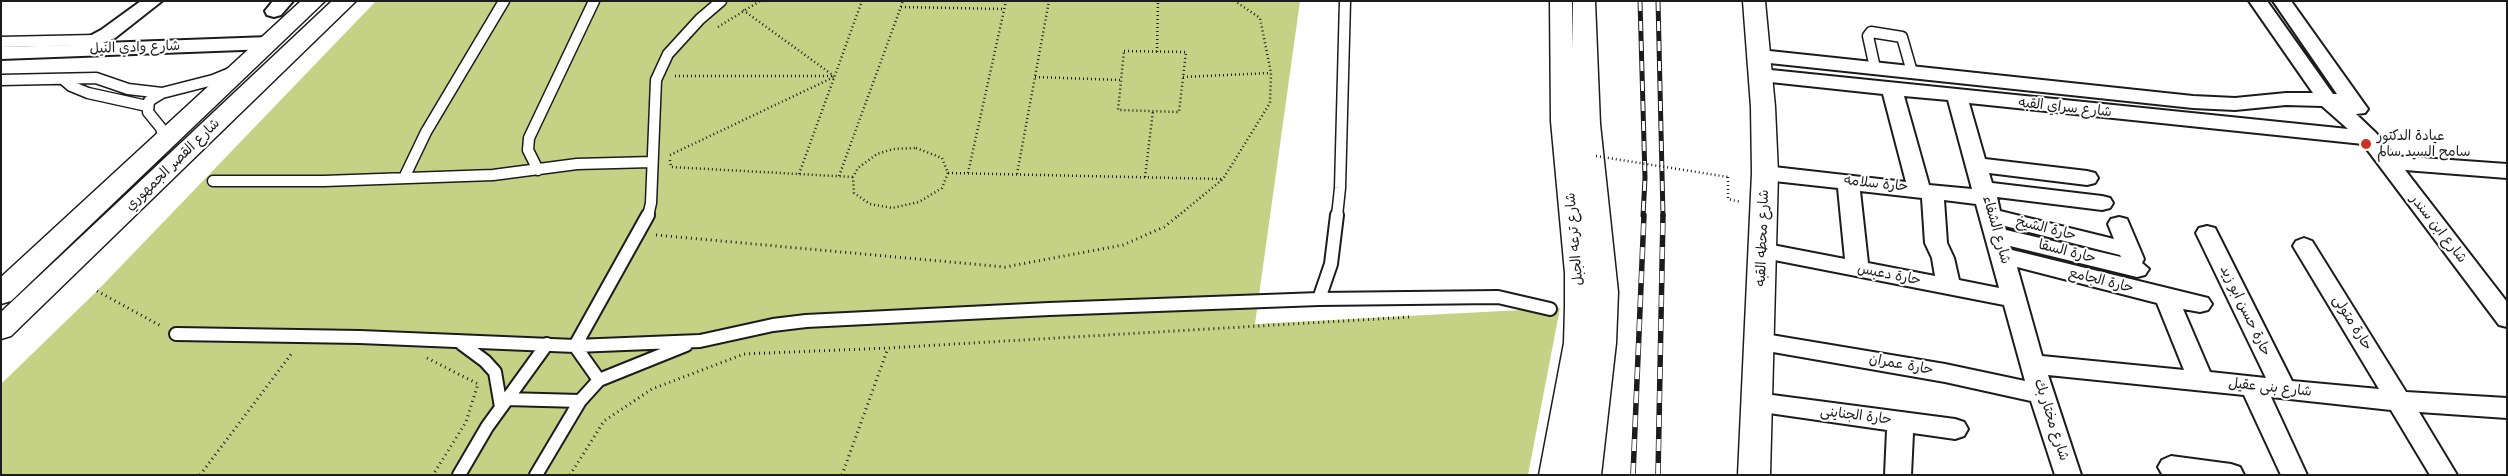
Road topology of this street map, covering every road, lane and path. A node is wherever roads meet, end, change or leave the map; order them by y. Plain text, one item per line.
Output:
1 (153, 1) edge
2 (314, 1) edge
3 (345, 1) edge
4 (516, 1) edge
5 (594, 1) edge
6 (721, 1) edge
7 (760, 1) edge
8 (862, 1) edge
9 (903, 1) edge
10 (1006, 1) edge
11 (1049, 1) edge
12 (1158, 1) edge
13 (1235, 1) edge
14 (1345, 1) edge
15 (1561, 1) edge
16 (1584, 1) edge
17 (1754, 1) edge
18 (2258, 1) edge
19 (2282, 1) edge
20 (504, 2) edge
21 (900, 7) junction
22 (1004, 9) junction
23 (743, 10) junction
24 (715, 29) dead end
25 (95, 40) junction
26 (1, 42) edge
27 (269, 43) junction
28 (65, 51) junction
29 (1157, 52) junction
30 (1, 53) edge
31 (1760, 66) junction
32 (243, 67) junction
33 (679, 68) dead end
34 (1875, 68) junction
35 (1912, 72) junction
36 (1271, 73) junction
37 (673, 76) junction
38 (835, 76) junction
39 (1035, 77) junction
40 (1183, 77) junction
41 (64, 79) junction
42 (1, 80) edge
43 (1121, 80) junction
44 (671, 83) dead end
45 (113, 84) junction
46 (1892, 89) junction
47 (162, 93) junction
48 (1958, 96) junction
49 (101, 97) junction
50 (2286, 99) junction
51 (2327, 99) junction
52 (2353, 100) junction
53 (147, 106) junction
54 (1153, 111) junction
55 (2301, 133) junction
56 (2369, 138) junction
57 (165, 141) junction
58 (667, 148) dead end
59 (670, 155) junction
60 (1596, 156) dead end
61 (652, 162) junction
62 (2386, 162) junction
63 (1977, 166) junction
64 (538, 170) junction
65 (2507, 171) edge
66 (968, 172) junction
67 (948, 173) junction
68 (1765, 173) junction
69 (799, 174) junction
70 (1017, 174) junction
71 (839, 176) junction
72 (853, 177) junction
73 (1145, 177) junction
74 (404, 178) junction
75 (2087, 178) dead end
76 (1223, 179) junction
77 (213, 181) dead end
78 (1848, 182) junction
79 (1926, 190) junction
80 (1728, 200) dead end
81 (2102, 204) dead end
82 (1992, 219) junction
83 (2119, 224) dead end
84 (638, 233) junction
85 (2207, 233) dead end
86 (2304, 246) dead end
87 (1762, 251) junction
88 (2133, 259) junction
89 (1857, 268) junction
90 (1949, 287) junction
91 (1, 294) edge
92 (2156, 295) junction
93 (1319, 298) junction
94 (2015, 299) junction
95 (2200, 304) dead end
96 (1550, 309) dead end
97 (1412, 317) dead end
98 (2507, 319) edge
99 (1, 329) edge
100 (176, 334) dead end
101 (458, 341) junction
102 (700, 341) junction
103 (1759, 342) junction
104 (547, 344) junction
105 (575, 346) junction
106 (888, 348) junction
107 (294, 350) dead end
108 (426, 357) dead end
109 (2034, 364) junction
110 (599, 380) junction
111 (2202, 381) junction
112 (2253, 386) junction
113 (2284, 389) junction
114 (2041, 394) junction
115 (580, 401) junction
116 (2399, 401) junction
117 (503, 403) junction
118 (1757, 403) junction
119 (2507, 408) edge
120 (1900, 422) junction
121 (1954, 429) dead end
122 (2171, 467) dead end
123 (200, 475) edge
124 (433, 475) edge
125 (460, 475) edge
126 (536, 475) edge
127 (570, 475) edge
128 (842, 475) edge
129 (1555, 475) edge
130 (1585, 475) edge
131 (1754, 475) edge
132 (1898, 475) edge
133 (2068, 475) edge
134 (2231, 475) edge
135 (2294, 475) edge
136 (2444, 475) edge

1 - 25 street
2 - 27 main road, شارع القصر الجمهوري
3 - 99 main road, شارع القصر الجمهوري
4 - 20 lane
5 - 64 lane
6 - 61 lane
7 - 23 path
8 - 38 path
9 - 21 path
10 - 22 path
11 - 39 path
12 - 29 path
13 - 36 path
14 - 93 lane
15 - 129 main road, شارع ترعه الجبل
16 - 130 main road, شارع ترعه الجبل
17 - 31 main road, شارع محطه القبه
18 - 51 street, شارع ابن سندر
19 - 52 street, شارع ابن سندر
20 - 74 lane
21 - 22 path
21 - 71 path
22 - 66 path
23 - 24 path
23 - 38 path
25 - 26 lane
25 - 28 street
27 - 28 street, شارع وادي النيل
27 - 32 main road, شارع القصر الجمهوري
28 - 30 street, شارع وادي النيل
29 - 40 path
29 - 43 path
31 - 34 street, شارع سراي القبه
31 - 46 street, شارع سراي القبه
31 - 68 main road, شارع محطه القبه
32 - 47 lane
32 - 57 main road, شارع القصر الجمهوري
33 - 37 path
34 - 35 street, شارع سراي القبه
34 - 35 lane
35 - 50 street, شارع سراي القبه
36 - 40 path
36 - 76 path
37 - 38 path
37 - 44 path
38 - 59 path
38 - 69 path
39 - 43 path
39 - 70 path
40 - 54 path
41 - 42 lane
41 - 45 lane
41 - 49 lane
43 - 54 path
45 - 47 lane
45 - 49 lane
46 - 48 street, شارع سراي القبه
46 - 79 street
47 - 53 lane
48 - 55 street, شارع سراي القبه
48 - 63 street, شارع الشفاء
49 - 53 lane
50 - 51 street, شارع سراي القبه
50 - 55 street
51 - 52 street, شارع سراي القبه
51 - 56 street, شارع ابن سندر
52 - 56 street, شارع ابن سندر
53 - 57 lane
54 - 73 path
55 - 56 street, شارع سراي القبه
56 - 62 street, شارع ابن سندر
57 - 91 main road, شارع القصر الجمهوري
58 - 59 path
59 - 69 path
60 - 80 path, bridge
61 - 64 lane
61 - 84 lane
62 - 65 street
62 - 98 street, شارع ابن سندر
63 - 75 street
63 - 82 street, شارع الشفاء
64 - 74 lane
66 - 67 path
66 - 70 path
67 - 72 path
67 - 72 path
68 - 78 street, حارة سلامه
68 - 87 main road, شارع محطه القبه
69 - 71 path
70 - 73 path
71 - 72 path
73 - 76 path
74 - 77 lane
76 - 84 path
78 - 79 street, حارة سلامه
78 - 89 street
79 - 82 street, حارة سلامه
79 - 90 street
81 - 82 street
82 - 88 street, حارة السقا
82 - 92 street, حارة الجامع
82 - 94 street, شارع الشفاء
83 - 88 street
84 - 105 lane
85 - 113 street, حارة حسن ابو زيد
86 - 116 street, حارة متولى
87 - 89 street, حارة دعبس
87 - 103 main road, شارع محطه القبه
88 - 92 street
89 - 90 street, حارة دعبس
90 - 94 street, حارة دعبس
92 - 95 street, حارة الجامع
92 - 111 street
93 - 96 lane
93 - 102 lane
94 - 109 street, شارع الشفاء
97 - 106 path
100 - 101 lane
101 - 104 lane
101 - 117 lane
102 - 105 lane
102 - 110 lane
103 - 114 street, حارة عمران
103 - 118 main road, شارع محطه القبه
104 - 105 lane
104 - 117 lane
105 - 110 lane
106 - 127 path
106 - 128 path
107 - 123 path
108 - 124 path
109 - 111 street, شارع بنى عقيل
109 - 114 street, شارع مختار بك
110 - 115 lane
111 - 112 street, شارع بنى عقيل
112 - 113 street, شارع بنى عقيل
112 - 135 street
113 - 116 street, شارع بنى عقيل
114 - 133 street, شارع مختار بك
115 - 117 lane
115 - 126 lane
116 - 119 street, شارع بنى عقيل
116 - 136 street, حارة متولى
117 - 125 lane
118 - 120 street, حارة الجناينى
118 - 131 main road, شارع محطه القبه
120 - 121 street, حارة الجناينى
120 - 132 street
122 - 134 street

